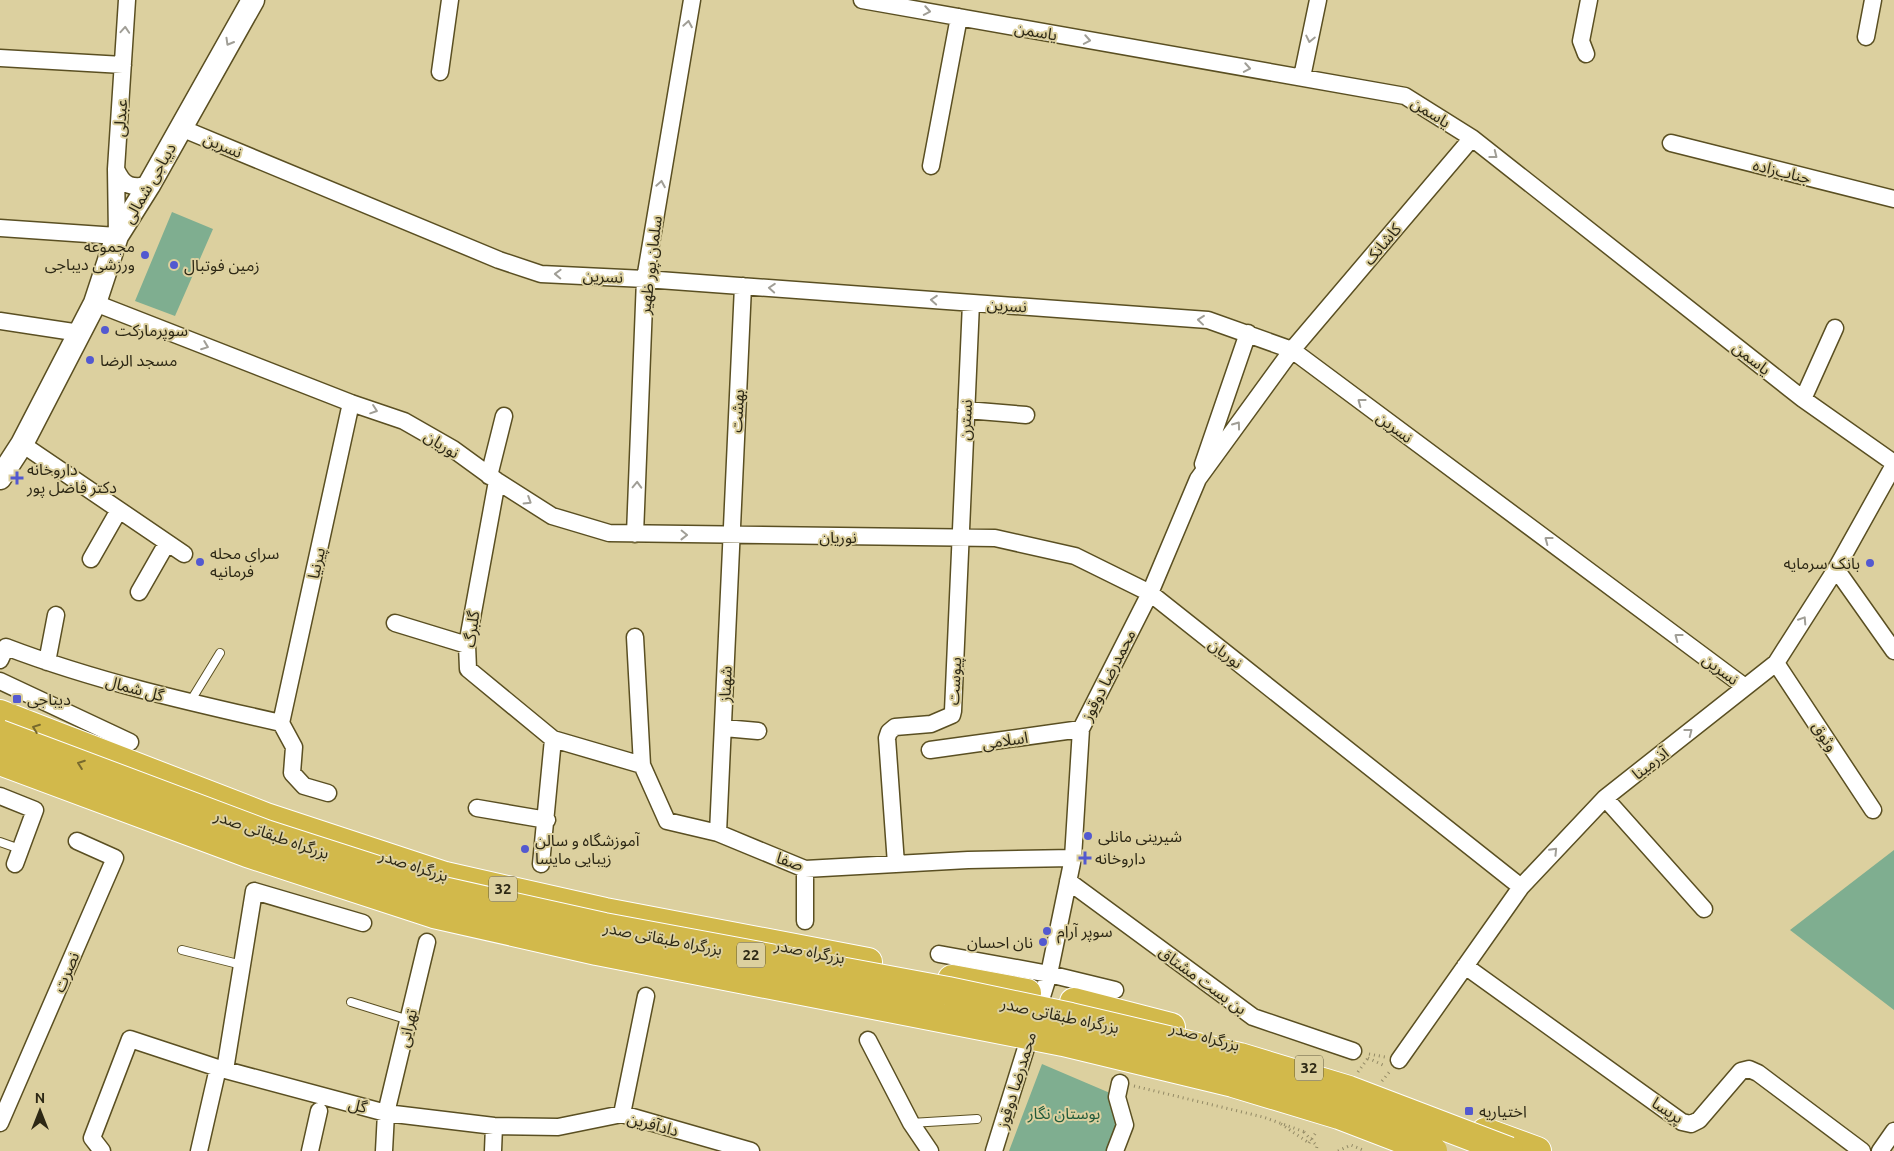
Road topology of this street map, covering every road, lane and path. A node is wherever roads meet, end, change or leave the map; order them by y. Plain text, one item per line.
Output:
1 (127, 0) edge
2 (253, 0) edge
3 (450, 0) edge
4 (692, 0) edge
5 (862, 0) edge
6 (1318, 0) edge
7 (1590, 0) edge
8 (1873, 0) edge
9 (959, 17) junction
10 (1866, 37) dead end
11 (1586, 54) dead end
12 (0, 58) edge
13 (123, 65) junction
14 (440, 72) dead end
15 (1302, 77) junction
16 (181, 128) junction
17 (1472, 138) junction
18 (1671, 142) dead end
19 (932, 166) dead end
20 (116, 169) junction
21 (149, 184) junction
22 (1894, 199) edge
23 (0, 228) edge
24 (117, 236) junction
25 (645, 279) junction
26 (743, 286) junction
27 (95, 303) junction
28 (971, 303) junction
29 (0, 320) edge
30 (1835, 328) dead end
31 (80, 333) junction
32 (1248, 333) junction
33 (1292, 350) junction
34 (1803, 399) junction
35 (351, 403) junction
36 (966, 410) junction
37 (1026, 415) dead end
38 (504, 416) dead end
39 (22, 444) junction
40 (1894, 464) edge
41 (0, 478) edge
42 (493, 479) junction
43 (1198, 479) junction
44 (118, 510) junction
45 (635, 534) junction
46 (731, 536) junction
47 (960, 538) junction
48 (167, 543) junction
49 (184, 554) dead end
50 (91, 559) dead end
51 (1836, 569) junction
52 (139, 592) dead end
53 (1150, 593) junction
54 (56, 615) dead end
55 (395, 623) dead end
56 (635, 637) dead end
57 (467, 645) junction
58 (1894, 651) edge
59 (220, 653) dead end
60 (0, 660) edge
61 (47, 662) junction
62 (1776, 663) junction
63 (0, 681) edge
64 (1745, 687) junction
65 (190, 702) junction
66 (0, 714) edge
67 (281, 724) junction
68 (724, 728) junction
69 (1081, 729) junction
70 (758, 731) dead end
71 (0, 734) edge
72 (553, 739) junction
73 (130, 742) dead end
74 (930, 750) dead end
75 (0, 761) edge
76 (0, 764) edge
77 (642, 765) junction
78 (328, 793) dead end
79 (0, 796) edge
80 (1605, 798) junction
81 (478, 808) dead end
82 (1874, 810) dead end
83 (546, 820) junction
84 (718, 833) junction
85 (77, 841) dead end
86 (0, 842) edge
87 (18, 856) joint
88 (1073, 858) junction
89 (541, 864) dead end
90 (896, 864) junction
91 (805, 868) junction
92 (1068, 881) junction
93 (1520, 886) junction
94 (1704, 909) dead end
95 (805, 921) dead end
96 (363, 923) dead end
97 (427, 942) dead end
98 (182, 950) dead end
99 (939, 954) dead end
100 (242, 965) junction
101 (1464, 966) junction
102 (1049, 974) junction
103 (1115, 990) dead end
104 (646, 996) dead end
105 (351, 1002) dead end
106 (409, 1020) junction
107 (868, 1040) dead end
108 (1360, 1054) junction
109 (1396, 1064) junction
110 (222, 1069) junction
111 (1120, 1083) joint
112 (1374, 1090) junction
113 (319, 1111) dead end
114 (386, 1113) junction
115 (622, 1114) junction
116 (977, 1118) dead end
117 (0, 1123) edge
118 (912, 1123) junction
119 (494, 1126) junction
120 (1894, 1131) edge
121 (1305, 1132) junction
122 (1309, 1143) dead end
123 (102, 1151) edge
124 (199, 1151) edge
125 (310, 1151) edge
126 (384, 1151) edge
127 (493, 1151) edge
128 (751, 1151) edge
129 (930, 1151) edge
130 (994, 1151) edge
131 (1115, 1151) edge
132 (1316, 1151) edge
133 (1338, 1151) edge
134 (1366, 1151) edge
135 (1422, 1151) edge
136 (1433, 1151) edge
137 (1509, 1151) edge
138 (1537, 1151) edge
139 (1862, 1151) edge
140 (1880, 1151) edge

13 -> 1 street, عبدلی
2 -> 16 main road, دیباجی شمالی
3 - 14 street
25 -> 4 street, سلمان پور ظهیر
5 -> 9 street, یاسمن
6 -> 15 street
7 - 11 street
8 - 10 street
9 -> 15 street, یاسمن
9 - 19 street
12 - 13 street
13 - 20 street, عبدلی
15 - 17 street, یاسمن
16 - 21 main road, دیباجی شمالی
25 -> 16 street, نسرین
17 - 33 street, کاشانک
17 -> 34 street, یاسمن
18 - 22 street, جناب‌زاده
20 - 21 street
20 - 24 street, عبدلی
21 - 24 main road, دیباجی شمالی
23 - 24 street
24 - 27 main road, دیباجی شمالی
25 - 26 street, نسرین
45 -> 25 street, سلمان پور ظهیر
28 -> 26 street, نسرین
26 - 46 street, بهشت
27 - 31 main road, دیباجی شمالی
27 -> 35 street, نوریان
32 -> 28 street, نسرین
28 - 36 street, نسترن
29 - 31 street
30 - 34 street
31 - 39 main road, دیباجی شمالی
32 - 33 street, نسرین
32 - 43 street
43 -> 33 street, محمدرضا دوقوز
64 -> 33 street, نسرین
34 - 40 street, یاسمن
35 -> 42 street, نوریان
35 - 67 street, پیرنیا
36 - 37 street
36 - 47 street, نسترن
38 - 42 street, گلبرگ
39 - 41 main road, دیباجی شمالی
39 - 44 street
40 - 51 street, آذرمینا
42 -> 45 street, نوریان
42 - 57 street, گلبرگ
43 - 53 street, محمدرضا دوقوز
44 - 48 street
44 - 50 street
45 -> 46 street, نوریان
46 - 47 street, نوریان
46 - 68 street, شهناز
47 - 53 street, نوریان
47 - 90 street, پیوست
48 - 49 street
48 - 52 street
51 - 58 street
62 -> 51 street, آذرمینا
53 - 69 street, محمدرضا دوقوز
53 - 93 street, نوریان
54 - 61 street
55 - 57 street
56 - 77 street
57 - 72 street, گلبرگ
59 - 65 lane
60 - 61 street, گل شمال
61 - 65 street, گل شمال
62 - 64 street, آذرمینا
62 - 82 street, وثوق
63 - 73 street
80 -> 64 street, آذرمینا
65 - 67 street, گل شمال
112 -> 66 highway, بزرگراه صدر / 32
67 - 78 street
68 - 70 street
68 - 84 street, شهناز
69 - 74 street, اسلامی
69 - 88 street, محمدرضا دوقوز
137 -> 71 highway, بزرگراه طبقاتی صدر / 22, bridge
72 - 77 street
72 - 83 street
75 - 136 highway, بزرگراه طبقاتی صدر / 22, bridge
76 - 135 highway, 32
77 - 84 street, صفا
79 - 87 street
93 -> 80 street, آذرمینا
80 - 94 street
81 - 83 street
83 - 89 street
84 - 91 street, صفا
85 - 117 street, نصرت
86 - 87 lane
88 - 90 street, صفا
88 - 92 street, محمدرضا دوقوز
90 - 91 street, صفا
91 - 95 street
92 - 102 street, محمدرضا دوقوز
92 - 108 street, بن بست مشتاق
93 - 101 street, آذرمینا
96 - 100 street
97 - 106 street, تهرانی
98 - 100 lane
99 - 102 street
100 - 110 street
101 - 109 street, آذرمینا
101 - 139 street, پریسا
102 - 103 street
102 - 130 street, محمدرضا دوقوز
104 - 115 street
105 - 106 lane
106 - 114 street, تهرانی
107 - 118 street
108 - 109 path
108 - 109 path
109 - 112 path
110 - 114 street, گل
110 - 123 street, گل
110 - 124 street
111 - 121 path
111 - 131 street
112 - 138 highway, بزرگراه صدر / 32
113 - 125 street
114 - 119 street, گل
114 - 126 street, تهرانی
115 - 119 street, دادآفرین
115 - 128 street, دادآفرین
116 - 118 lane
118 - 129 street
119 - 127 street
120 - 140 street
121 - 122 path
121 - 132 path
133 - 134 path

